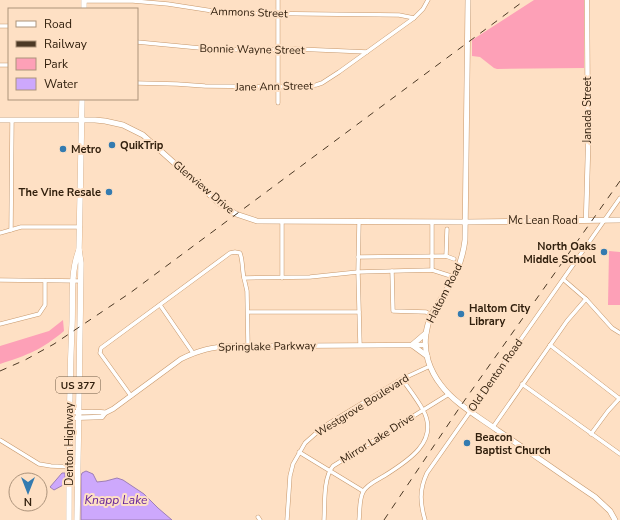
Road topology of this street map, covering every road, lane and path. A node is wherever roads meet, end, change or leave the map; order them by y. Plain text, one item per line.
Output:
1 (84, 0) edge
2 (278, 0) edge
3 (428, 0) edge
4 (468, 0) edge
5 (587, 0) edge
6 (278, 14) junction
7 (414, 18) junction
8 (138, 42) edge
9 (278, 49) junction
10 (367, 52) junction
11 (138, 83) edge
12 (277, 87) junction
13 (82, 100) edge
14 (278, 103) dead end
15 (0, 120) edge
16 (12, 120) junction
17 (82, 120) junction
18 (620, 198) edge
19 (586, 220) junction
20 (604, 220) junction
21 (620, 220) edge
22 (282, 222) junction
23 (359, 222) junction
24 (432, 222) junction
25 (466, 222) junction
26 (80, 227) junction
27 (447, 229) dead end
28 (11, 230) junction
29 (0, 232) edge
30 (79, 250) junction
31 (432, 256) junction
32 (446, 256) junction
33 (358, 257) junction
34 (454, 259) dead end
35 (432, 270) junction
36 (392, 271) junction
37 (358, 272) junction
38 (454, 277) junction
39 (244, 278) junction
40 (282, 278) junction
41 (0, 280) edge
42 (564, 280) junction
43 (45, 281) junction
44 (73, 281) junction
45 (80, 281) junction
46 (586, 299) junction
47 (160, 305) junction
48 (248, 312) junction
49 (359, 312) junction
50 (431, 315) junction
51 (0, 324) edge
52 (426, 333) junction
53 (620, 333) edge
54 (360, 345) junction
55 (412, 345) junction
56 (425, 345) junction
57 (550, 345) junction
58 (248, 346) junction
59 (193, 353) junction
60 (427, 356) junction
61 (430, 366) junction
62 (402, 379) junction
63 (522, 384) junction
64 (449, 394) junction
65 (131, 396) junction
66 (620, 399) edge
67 (423, 410) junction
68 (470, 411) junction
69 (69, 415) junction
70 (77, 416) junction
71 (492, 427) junction
72 (591, 434) junction
73 (0, 440) edge
74 (299, 452) junction
75 (620, 454) edge
76 (69, 467) junction
77 (77, 467) junction
78 (330, 470) junction
79 (363, 491) junction
80 (69, 520) edge
81 (77, 520) edge
82 (287, 520) edge
83 (324, 520) edge
84 (359, 520) edge
85 (425, 520) edge
86 (615, 520) edge

1 - 6 street, Ammons Street
2 - 6 street
3 - 7 street, Jane Ann Street
4 - 25 main road, Haltom Road
5 - 19 street, Janada Street
6 - 7 street, Ammons Street
6 - 9 street
7 - 10 street, Jane Ann Street
8 - 9 street, Bonnie Wayne Street
9 - 10 street, Bonnie Wayne Street
9 - 12 street
10 - 12 street, Jane Ann Street
11 - 12 street, Jane Ann Street
12 - 14 street
13 - 17 main road, Denton Highway / US 377
15 - 16 main road, Glenview Drive
16 - 17 main road, Glenview Drive
16 - 28 street
17 - 22 main road, Glenview Drive
17 - 26 main road, Denton Highway / US 377
18 - 20 street, Old Denton Road
19 - 20 main road, Mc Lean Road
19 - 25 main road, Mc Lean Road
20 - 21 main road, Mc Lean Road
20 - 42 street, Old Denton Road
22 - 23 main road, Glenview Drive
22 - 40 street
23 - 24 main road, Glenview Drive
23 - 33 street
24 - 25 main road, Glenview Drive
24 - 31 street
25 - 38 main road, Haltom Road
26 - 28 street
26 - 30 main road, Denton Highway / US 377
27 - 32 street
28 - 29 street
30 - 44 main road, Denton Highway / US 377
30 - 45 main road, Denton Highway / US 377
31 - 32 street
31 - 33 street
31 - 35 street
32 - 34 street
33 - 37 street
35 - 36 street
35 - 38 street
36 - 37 street
36 - 50 street
37 - 40 street
37 - 49 street
38 - 50 main road, Haltom Road
39 - 40 street
39 - 47 street
39 - 48 street
41 - 43 street
42 - 46 street
42 - 68 street, Old Denton Road
43 - 44 street
43 - 51 street
44 - 45 street
44 - 69 main road, Denton Highway / US 377
45 - 70 main road, Denton Highway / US 377
46 - 53 street
46 - 57 street
47 - 59 street
47 - 65 street
48 - 49 street
48 - 58 street
49 - 54 street
50 - 52 main road, Haltom Road
52 - 55 main road
52 - 56 main road, Haltom Road
54 - 55 street, Springlake Parkway
54 - 58 street, Springlake Parkway
55 - 56 street, Springlake Parkway
55 - 60 main road
56 - 60 main road, Haltom Road
57 - 63 street
57 - 66 street
58 - 59 street, Springlake Parkway
59 - 65 street, Springlake Parkway
60 - 61 main road, Haltom Road
61 - 62 street, Westgrove Boulevard
61 - 64 main road, Haltom Road
62 - 67 street
62 - 74 street, Westgrove Boulevard
63 - 71 street
63 - 72 street
64 - 67 street, Mirror Lake Drive
64 - 68 main road, Haltom Road
65 - 70 street, Springlake Parkway
66 - 72 street
67 - 78 street, Mirror Lake Drive
67 - 79 street
68 - 71 main road, Haltom Road
68 - 85 street, Old Denton Road
69 - 70 street, Springlake Parkway
69 - 76 main road, Denton Highway / US 377
70 - 77 main road, Denton Highway / US 377
71 - 86 main road, Haltom Road
72 - 75 street
73 - 76 street
74 - 78 street
74 - 82 street, Westgrove Boulevard
76 - 77 street
76 - 80 main road, Denton Highway / US 377
77 - 81 main road, Denton Highway / US 377
78 - 79 street
78 - 83 street, Mirror Lake Drive
79 - 84 street

